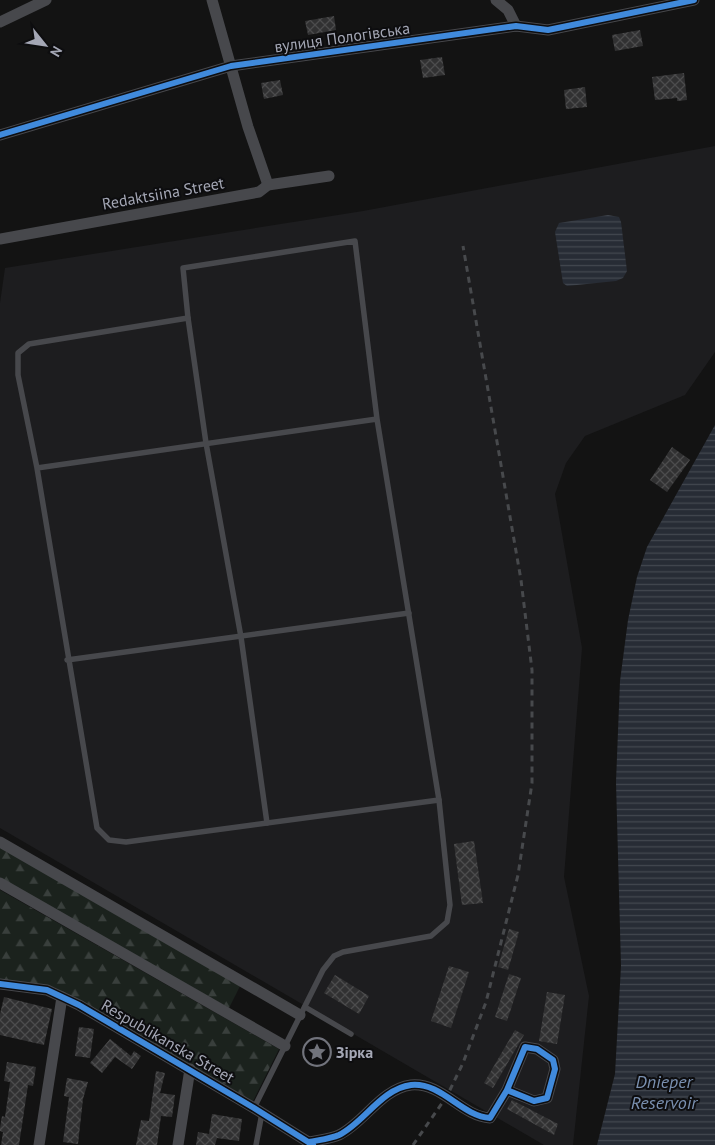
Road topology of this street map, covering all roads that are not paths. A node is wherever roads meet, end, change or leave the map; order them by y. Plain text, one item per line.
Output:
1 (46, 0) edge
2 (212, 0) edge
3 (496, 0) edge
4 (694, 0) edge
5 (0, 22) edge
6 (516, 26) junction
7 (231, 66) junction
8 (0, 135) edge
9 (329, 176) dead end
10 (268, 185) junction
11 (0, 239) edge
12 (188, 318) junction
13 (377, 419) junction
14 (206, 443) junction
15 (37, 468) junction
16 (409, 613) junction
17 (241, 637) junction
18 (67, 660) junction
19 (439, 800) junction
20 (267, 824) junction
21 (0, 842) edge
22 (0, 883) edge
23 (0, 984) edge
24 (62, 997) junction
25 (302, 1011) junction
26 (351, 1034) dead end
27 (285, 1046) junction
28 (190, 1069) junction
29 (508, 1090) junction
30 (258, 1110) junction
31 (311, 1144) edge
32 (39, 1145) edge
33 (178, 1145) edge
34 (256, 1145) edge

1 - 5 street
2 - 7 street
3 - 6 street
4 - 6 street, вулиця Пологівська
6 - 7 street, вулиця Пологівська
7 - 8 street, вулиця Пологівська
7 - 10 street
9 - 10 street, Redaktsiina Street
10 - 11 street, Redaktsiina Street
12 - 13 lane
12 - 14 lane
12 - 15 lane
13 - 14 lane
13 - 16 lane
14 - 15 lane
14 - 17 lane
15 - 18 lane
16 - 17 lane
16 - 19 lane
17 - 18 lane
17 - 20 lane
18 - 20 lane
19 - 20 lane
19 - 25 lane
21 - 25 street
22 - 27 street
23 - 24 street, Respublikanska Street
24 - 28 street, Respublikanska Street
24 - 32 street
25 - 26 lane
25 - 27 lane
27 - 30 lane
28 - 30 street, Respublikanska Street
28 - 33 street
29 - 29 street
29 - 31 street
30 - 31 street, Respublikanska Street
30 - 34 lane

